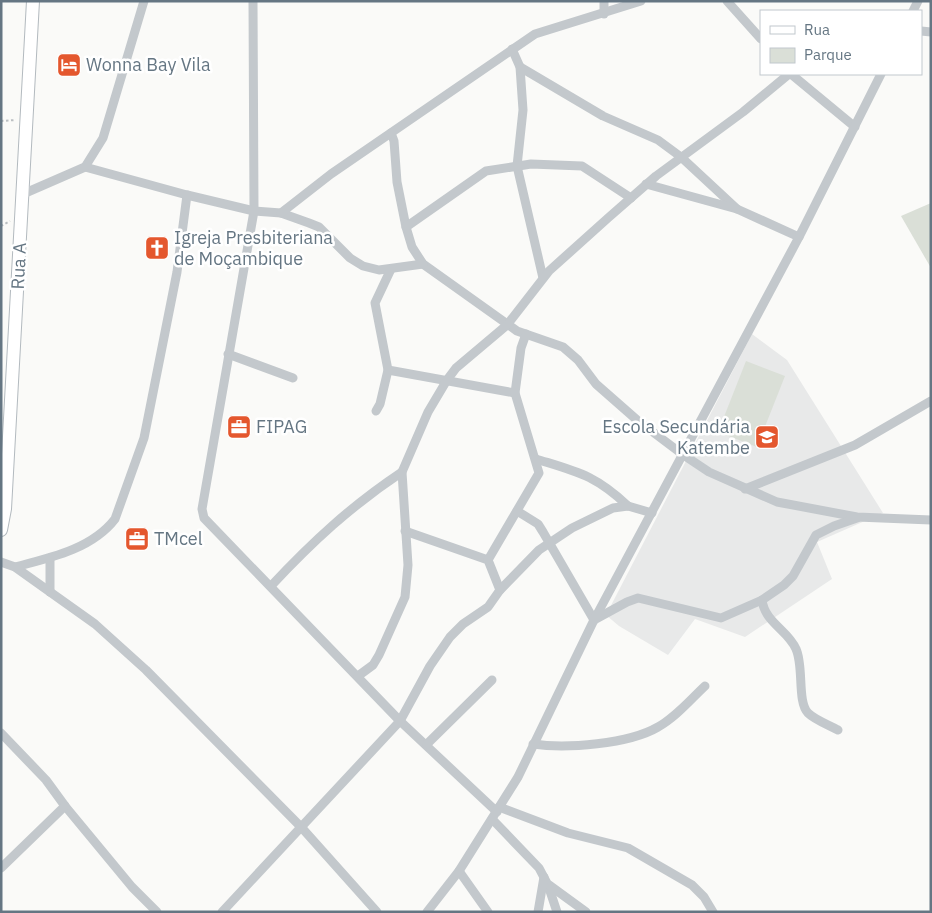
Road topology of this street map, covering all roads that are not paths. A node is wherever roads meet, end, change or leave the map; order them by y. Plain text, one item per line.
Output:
1 (33, 1) edge
2 (144, 1) edge
3 (253, 1) edge
4 (604, 1) edge
5 (641, 1) edge
6 (727, 1) edge
7 (604, 14) junction
8 (760, 38) edge
9 (512, 49) junction
10 (520, 67) junction
11 (789, 75) edge
12 (791, 75) edge
13 (881, 75) edge
14 (855, 127) junction
15 (391, 133) junction
16 (681, 157) junction
17 (517, 166) junction
18 (85, 167) junction
19 (646, 184) junction
20 (22, 194) junction
21 (187, 195) junction
22 (631, 198) junction
23 (737, 209) junction
24 (254, 211) junction
25 (281, 214) junction
26 (406, 227) junction
27 (799, 237) junction
28 (423, 264) junction
29 (391, 269) junction
30 (543, 278) junction
31 (507, 325) junction
32 (526, 334) junction
33 (228, 354) junction
34 (388, 370) junction
35 (293, 378) dead end
36 (447, 380) junction
37 (515, 392) junction
38 (931, 400) edge
39 (376, 411) dead end
40 (682, 454) junction
41 (536, 459) junction
42 (402, 472) junction
43 (745, 489) junction
44 (628, 506) junction
45 (517, 511) junction
46 (652, 513) junction
47 (857, 517) junction
48 (931, 520) edge
49 (1, 530) edge
50 (405, 531) junction
51 (548, 542) junction
52 (50, 558) junction
53 (488, 560) junction
54 (1, 562) edge
55 (15, 567) junction
56 (271, 586) junction
57 (500, 590) junction
58 (50, 592) junction
59 (762, 600) junction
60 (594, 620) junction
61 (358, 676) junction
62 (492, 680) dead end
63 (705, 686) dead end
64 (400, 721) junction
65 (838, 730) dead end
66 (1, 733) edge
67 (427, 744) junction
68 (533, 744) junction
69 (65, 806) junction
70 (496, 813) junction
71 (302, 828) junction
72 (1, 868) edge
73 (459, 871) junction
74 (546, 881) junction
75 (157, 912) edge
76 (222, 912) edge
77 (377, 912) edge
78 (427, 912) edge
79 (488, 912) edge
80 (538, 912) edge
81 (557, 912) edge
82 (586, 912) edge
83 (713, 912) edge

1 - 20 main road, Rua A
2 - 18 street
3 - 24 street
4 - 7 street
5 - 7 street
6 - 8 street
7 - 9 street
9 - 10 street
9 - 15 street
10 - 16 street
10 - 17 street
11 - 16 street
12 - 14 street
13 - 14 street
14 - 27 street
15 - 25 street
15 - 26 street
16 - 19 street
16 - 23 street
17 - 22 street
17 - 26 street
17 - 30 street
18 - 20 street
18 - 21 street
19 - 22 street
19 - 23 street
20 - 49 main road, Rua A
21 - 24 street
21 - 52 street
22 - 30 street
23 - 27 street
24 - 25 street
24 - 33 street
25 - 29 street
26 - 28 street
27 - 40 street
28 - 29 street
28 - 31 street
29 - 34 street
30 - 31 street
31 - 32 street
31 - 36 street
32 - 37 street
32 - 40 street
33 - 35 street
33 - 56 street
34 - 36 street
34 - 39 street
36 - 37 street
36 - 42 street
37 - 41 street
38 - 43 street
40 - 43 street
40 - 46 street
41 - 44 street
41 - 45 street
42 - 50 street
42 - 56 street
43 - 47 street
44 - 46 street
44 - 51 street
45 - 51 street
45 - 53 street
46 - 60 street
47 - 48 street
47 - 59 street
50 - 53 street
50 - 61 street
51 - 57 street
51 - 60 street
52 - 55 street
52 - 58 street
53 - 57 street
54 - 55 street
55 - 58 street
56 - 61 street
57 - 64 street
58 - 71 street
59 - 60 street
59 - 65 street
60 - 68 street
61 - 64 street
62 - 67 street
63 - 68 street
64 - 67 street
64 - 71 street
66 - 69 street
67 - 70 street
68 - 70 street
69 - 72 street
69 - 75 street
70 - 73 street
70 - 74 street
70 - 83 street
71 - 76 street
71 - 77 street
73 - 78 street
73 - 79 street
74 - 80 street
74 - 81 street
74 - 82 street

